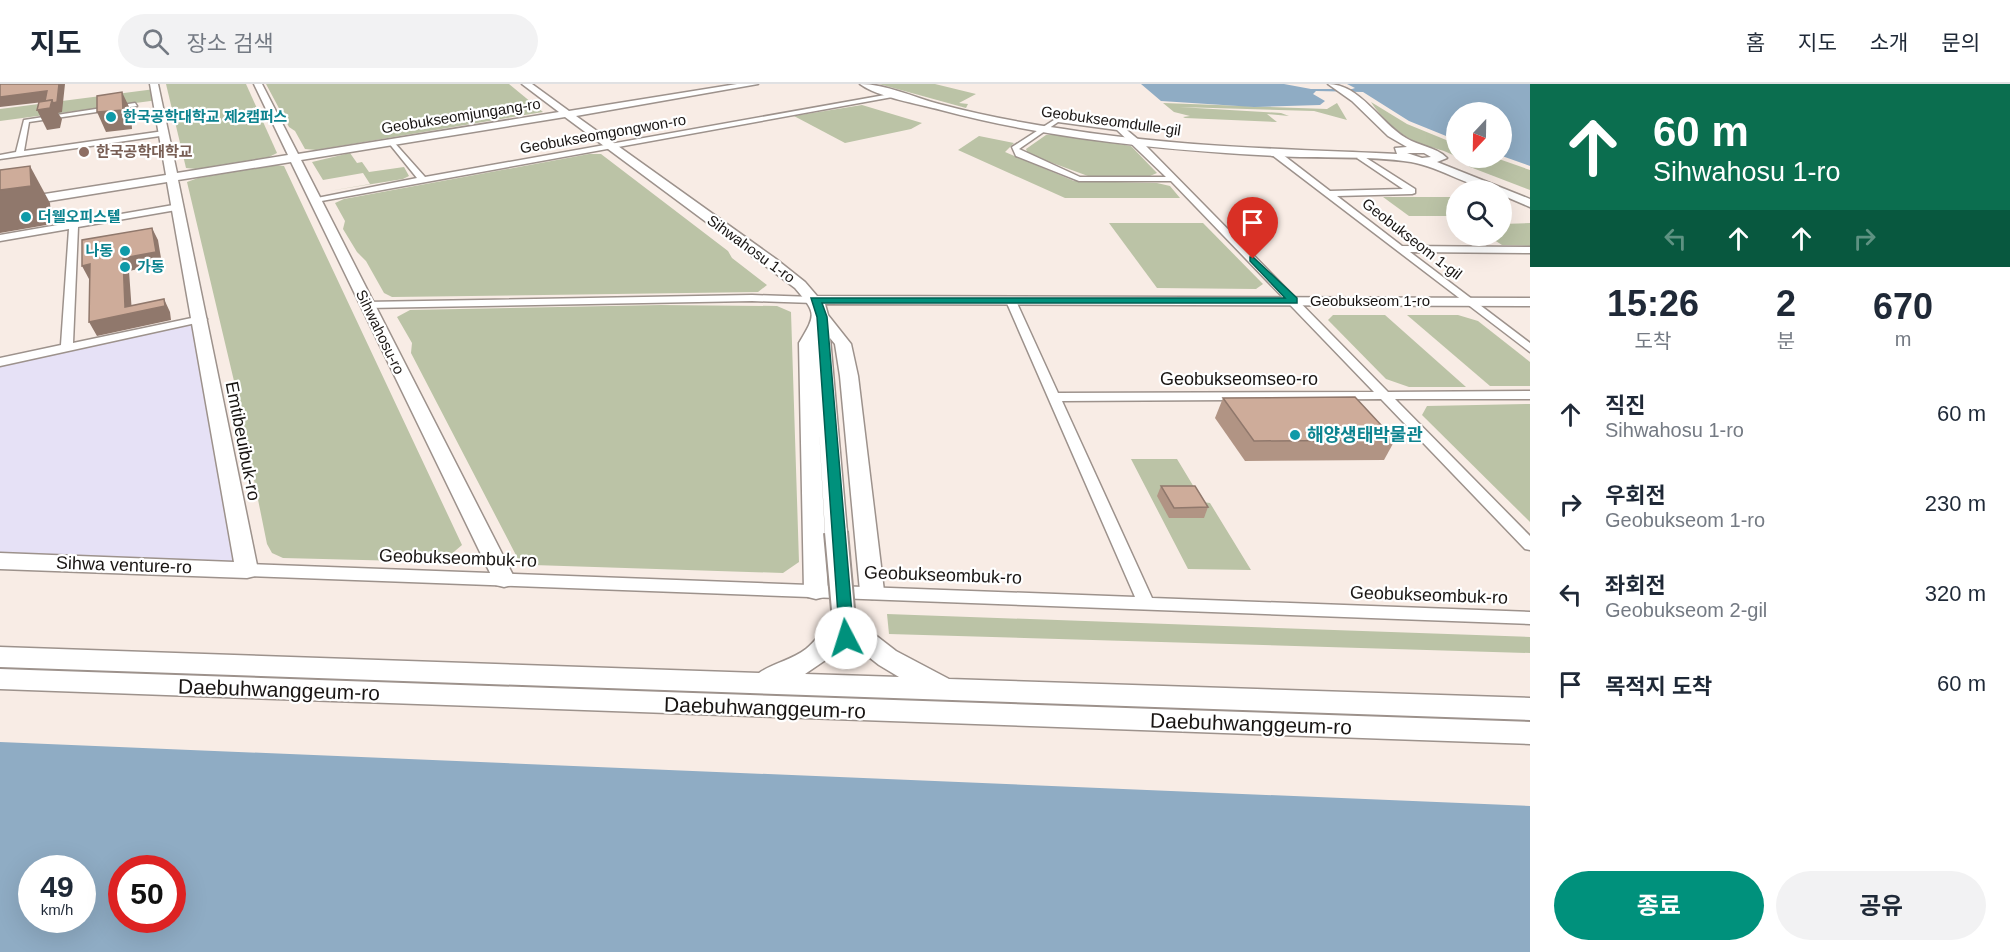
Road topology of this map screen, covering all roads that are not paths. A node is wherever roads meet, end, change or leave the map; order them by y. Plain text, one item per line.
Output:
1 (154, 84) edge
2 (258, 84) edge
3 (526, 84) edge
4 (754, 84) edge
5 (864, 84) edge
6 (732, 85) edge
7 (1335, 88) edge
8 (896, 95) junction
9 (135, 105) dead end
10 (566, 114) junction
11 (1046, 128) junction
12 (164, 133) junction
13 (1137, 141) junction
14 (393, 142) junction
15 (609, 146) junction
16 (1398, 151) junction
17 (1275, 153) junction
18 (20, 154) junction
19 (1360, 156) junction
20 (1378, 156) junction
21 (0, 157) edge
22 (1421, 157) junction
23 (294, 158) junction
24 (173, 178) junction
25 (423, 180) junction
26 (1173, 180) junction
27 (1327, 194) junction
28 (1530, 197) edge
29 (315, 200) junction
30 (1530, 203) edge
31 (0, 205) edge
32 (179, 207) junction
33 (74, 225) junction
34 (0, 238) edge
35 (1401, 249) junction
36 (1530, 250) edge
37 (1293, 300) junction
38 (1011, 301) junction
39 (1468, 302) junction
40 (1530, 302) edge
41 (366, 305) junction
42 (818, 308) junction
43 (201, 319) junction
44 (66, 348) junction
45 (1530, 349) edge
46 (0, 362) edge
47 (1530, 395) edge
48 (1386, 397) junction
49 (1054, 398) junction
50 (1530, 545) edge
51 (0, 561) edge
52 (247, 570) junction
53 (504, 579) junction
54 (816, 591) junction
55 (872, 591) junction
56 (1146, 603) junction
57 (1530, 618) edge
58 (844, 623) junction
59 (0, 657) edge
60 (0, 679) edge
61 (751, 682) junction
62 (850, 685) junction
63 (960, 691) junction
64 (1530, 709) edge
65 (851, 711) junction
66 (1530, 733) edge

1 - 12 street, Emtibeuibuk-ro
2 - 23 street, Sihwahosu-ro
3 - 10 street, Sihwahosu 1-ro
4 - 6 street, Geobukseomjungang-ro
5 - 8 street, Geobukseomdulle-gil
6 - 10 street, Geobukseomjungang-ro
7 - 16 street
7 - 22 street
8 - 11 street, Geobukseomdulle-gil
8 - 15 street, Geobukseomgongwon-ro
9 - 18 street
10 - 14 street, Geobukseomjungang-ro
10 - 15 street, Sihwahosu 1-ro
11 - 13 street, Geobukseomdulle-gil
11 - 26 street
12 - 18 street
12 - 24 street, Emtibeuibuk-ro
13 - 17 street, Geobukseomdulle-gil
13 - 26 street
14 - 23 street, Geobukseomjungang-ro
14 - 25 street
15 - 25 street, Geobukseomgongwon-ro
15 - 42 street, Sihwahosu 1-ro
16 - 20 street
16 - 22 street
17 - 19 street, Geobukseomdulle-gil
17 - 27 street, Geobukseom 1-gil
18 - 21 street
19 - 20 street, Geobukseomdulle-gil
19 - 27 street
20 - 22 street
22 - 28 street
22 - 30 street
23 - 24 street, Geobukseomjungang-ro
23 - 29 street, Sihwahosu-ro
24 - 31 street
24 - 32 street, Emtibeuibuk-ro
25 - 29 street, Geobukseomgongwon-ro
26 - 37 street
27 - 35 street, Geobukseom 1-gil
29 - 41 street, Sihwahosu-ro
32 - 33 street
32 - 43 street, Emtibeuibuk-ro
33 - 34 street
33 - 44 street
35 - 36 street
35 - 39 street, Geobukseom 1-gil
37 - 38 street, Geobukseom 1-ro
37 - 39 street, Geobukseom 1-ro
37 - 48 street
38 - 42 street, Geobukseom 1-ro
38 - 49 street
39 - 40 street, Geobukseom 1-ro
39 - 45 street, Geobukseom 1-gil
41 - 42 street
41 - 53 street, Sihwahosu-ro
42 - 54 street
42 - 55 street, Sihwahosu 1-ro
42 - 58 street, bridge
43 - 44 street
43 - 52 street, Emtibeuibuk-ro
44 - 46 street
47 - 48 street, Geobukseomseo-ro
48 - 49 street, Geobukseomseo-ro
48 - 50 street
49 - 56 street
51 - 52 street, Sihwa venture-ro
52 - 53 street, Geobukseombuk-ro
53 - 54 street, Geobukseombuk-ro
54 - 55 street, Geobukseombuk-ro
55 - 56 street, Geobukseombuk-ro
56 - 57 street, Geobukseombuk-ro
58 - 61 street
58 - 62 street, bridge
58 - 63 street
59 - 61 street, Daebuhwanggeum-ro
60 - 65 street, Daebuhwanggeum-ro
61 - 62 street, Daebuhwanggeum-ro
62 - 63 street, Daebuhwanggeum-ro
62 - 65 street
63 - 64 street, Daebuhwanggeum-ro
65 - 66 street, Daebuhwanggeum-ro

